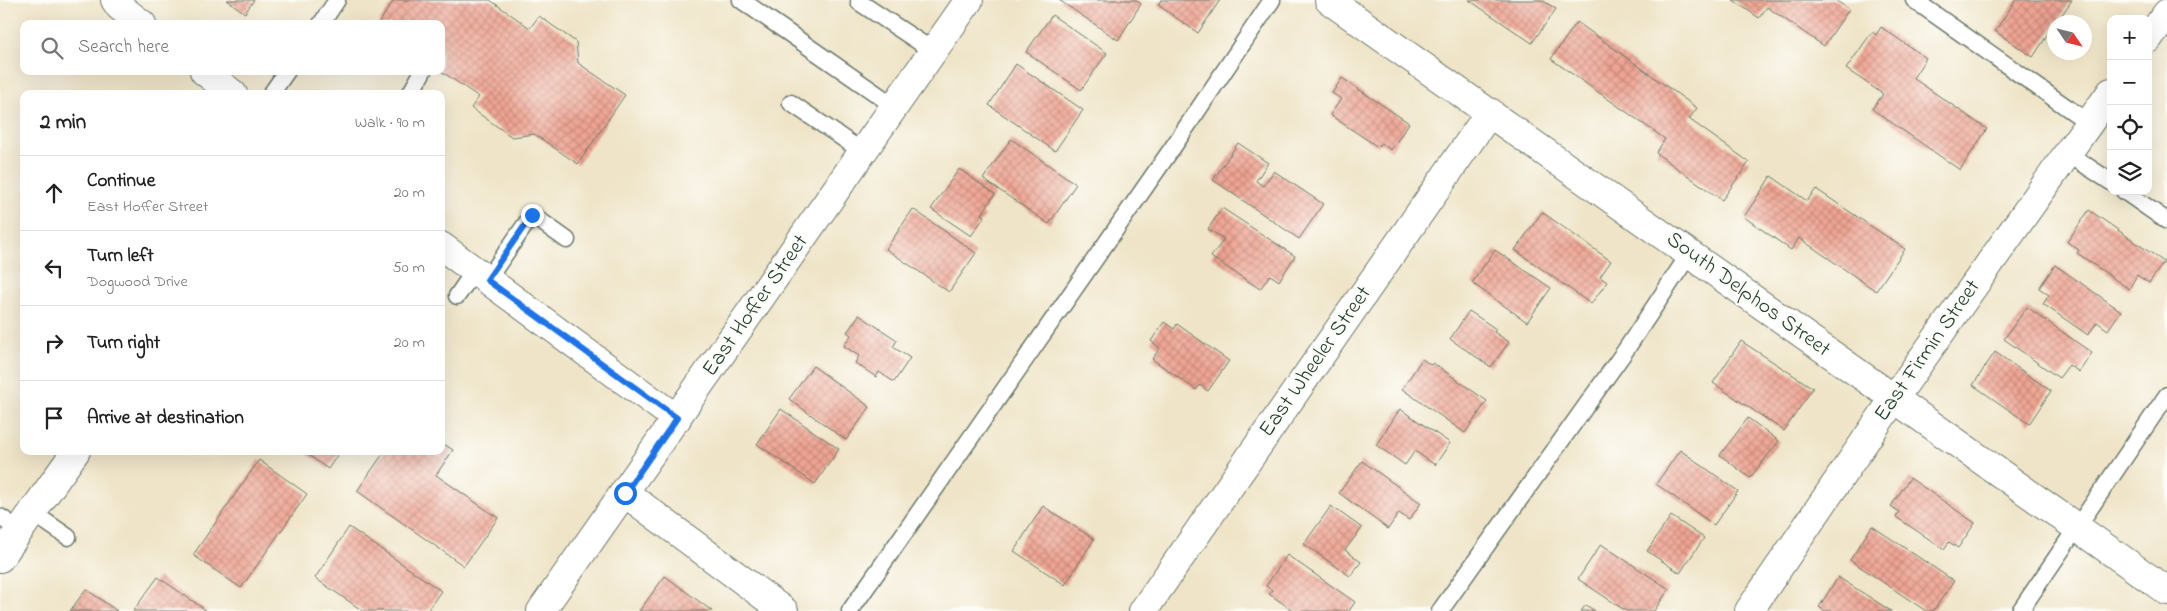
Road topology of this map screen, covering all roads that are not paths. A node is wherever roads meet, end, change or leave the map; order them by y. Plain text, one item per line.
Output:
1 (115, 0) edge
2 (338, 0) edge
3 (741, 0) edge
4 (969, 0) edge
5 (1272, 0) edge
6 (1329, 0) edge
7 (1914, 0) edge
8 (859, 2) dead end
9 (2167, 13) edge
10 (137, 20) edge
11 (324, 20) edge
12 (2152, 34) edge
13 (933, 51) junction
14 (209, 75) edge
15 (284, 75) edge
16 (421, 75) edge
17 (228, 90) edge
18 (274, 90) edge
19 (412, 90) edge
20 (2107, 98) edge
21 (791, 103) dead end
22 (894, 106) junction
23 (1490, 112) junction
24 (2089, 123) junction
25 (863, 152) junction
26 (2067, 153) junction
27 (2107, 179) edge
28 (2130, 195) edge
29 (2167, 221) edge
30 (567, 240) dead end
31 (445, 249) edge
32 (1690, 253) junction
33 (481, 275) junction
34 (457, 296) dead end
35 (2167, 395) edge
36 (1894, 400) junction
37 (677, 418) junction
38 (73, 455) edge
39 (625, 493) junction
40 (18, 520) edge
41 (2077, 528) junction
42 (68, 537) dead end
43 (0, 558) edge
44 (2167, 590) edge
45 (541, 611) edge
46 (784, 611) edge
47 (850, 611) edge
48 (1143, 611) edge
49 (1440, 611) edge
50 (1748, 611) edge
51 (2020, 611) edge

1 - 10 street
2 - 11 lane
3 - 22 lane
4 - 13 street, East Hoffer Street
5 - 47 lane
6 - 23 street, South Delphos Street
7 - 24 lane
8 - 13 lane
9 - 12 street
13 - 22 street, East Hoffer Street
14 - 17 street
15 - 18 lane
16 - 19 lane
20 - 24 street, East Firmin Street
21 - 25 lane
22 - 25 street, East Hoffer Street
23 - 32 street, South Delphos Street
23 - 48 street, East Wheeler Street
24 - 26 street, East Firmin Street
25 - 37 street, East Hoffer Street
26 - 27 lane
26 - 36 street, East Firmin Street
28 - 29 lane
30 - 33 lane
31 - 33 street
32 - 36 street, South Delphos Street
32 - 49 lane
33 - 34 lane
33 - 37 street
35 - 41 lane
36 - 41 street, South Delphos Street
36 - 50 street, East Firmin Street
37 - 39 street, East Hoffer Street
38 - 40 street
39 - 45 street, East Hoffer Street
39 - 46 street
40 - 42 lane
40 - 43 street
41 - 44 street, South Delphos Street
41 - 51 lane

